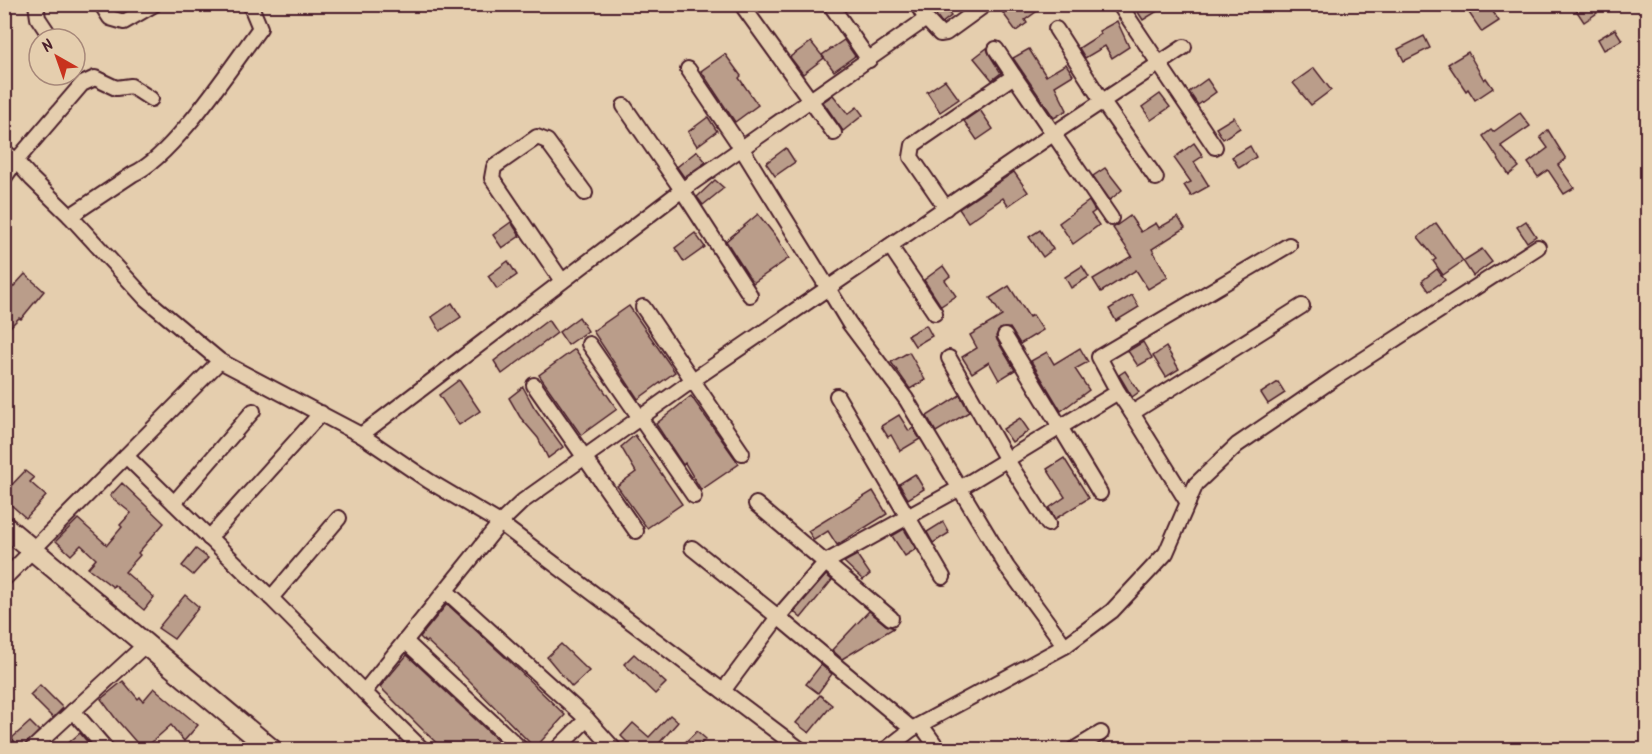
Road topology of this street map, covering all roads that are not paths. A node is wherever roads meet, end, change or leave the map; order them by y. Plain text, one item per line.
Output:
1 (36, 4) edge
2 (101, 4) edge
3 (155, 4) edge
4 (250, 4) edge
5 (830, 4) edge
6 (917, 4) edge
7 (986, 4) edge
8 (1119, 4) edge
9 (744, 8) dead end
10 (926, 19) junction
11 (44, 27) edge
12 (1056, 30) dead end
13 (1184, 47) dead end
14 (996, 49) dead end
15 (869, 60) junction
16 (1159, 64) junction
17 (688, 69) dead end
18 (1014, 75) junction
19 (87, 78) edge
20 (72, 87) edge
21 (151, 99) dead end
22 (810, 101) junction
23 (1102, 101) junction
24 (624, 106) dead end
25 (834, 133) dead end
26 (1053, 134) junction
27 (1215, 147) dead end
28 (742, 149) junction
29 (4, 151) edge
30 (16, 161) junction
31 (4, 178) edge
32 (1156, 178) dead end
33 (682, 190) junction
34 (585, 193) dead end
35 (946, 208) junction
36 (70, 216) junction
37 (1111, 218) dead end
38 (1289, 245) dead end
39 (890, 246) junction
40 (1538, 247) dead end
41 (562, 281) junction
42 (828, 288) junction
43 (750, 295) dead end
44 (1302, 306) dead end
45 (642, 307) dead end
46 (935, 313) dead end
47 (1005, 336) dead end
48 (590, 344) dead end
49 (949, 358) dead end
50 (220, 361) junction
51 (693, 380) junction
52 (534, 385) dead end
53 (1118, 392) junction
54 (837, 396) dead end
55 (254, 411) dead end
56 (321, 413) junction
57 (1132, 413) junction
58 (640, 417) junction
59 (1060, 428) junction
60 (361, 435) junction
61 (742, 453) dead end
62 (126, 456) junction
63 (585, 457) junction
64 (1007, 460) junction
65 (960, 488) junction
66 (1100, 493) dead end
67 (694, 495) dead end
68 (174, 503) junction
69 (1188, 503) junction
70 (756, 504) dead end
71 (908, 517) junction
72 (339, 518) dead end
73 (500, 524) junction
74 (1048, 524) dead end
75 (4, 526) edge
76 (636, 531) dead end
77 (209, 538) junction
78 (692, 548) dead end
79 (33, 550) junction
80 (826, 562) junction
81 (943, 577) dead end
82 (4, 579) edge
83 (446, 591) junction
84 (271, 598) junction
85 (778, 617) junction
86 (891, 618) dead end
87 (405, 641) junction
88 (146, 644) junction
89 (1065, 646) junction
90 (723, 691) junction
91 (364, 692) junction
92 (73, 711) junction
93 (586, 719) junction
94 (917, 727) junction
95 (1101, 733) dead end
96 (4, 742) edge
97 (10, 750) edge
98 (31, 750) edge
99 (107, 750) edge
100 (272, 750) edge
101 (423, 750) edge
102 (522, 750) edge
103 (556, 750) edge
104 (615, 750) edge
105 (801, 750) edge
106 (885, 750) edge
107 (939, 750) edge
108 (1073, 750) edge

1 - 11 street
2 - 3 street
4 - 36 street
5 - 15 street
6 - 10 street
7 - 10 street
8 - 16 street
9 - 22 street
10 - 15 street
12 - 23 street
13 - 16 street
14 - 18 street
15 - 22 street
16 - 23 street
16 - 27 street
17 - 28 street
18 - 26 street
18 - 35 street
19 - 21 street
20 - 30 street
22 - 25 street
22 - 28 street
23 - 26 street
23 - 32 street
24 - 33 street
26 - 35 street
26 - 37 street
28 - 33 street
28 - 42 street
29 - 30 street
30 - 31 street
30 - 36 street
33 - 41 street
33 - 43 street
34 - 41 street
35 - 39 street
36 - 50 street
38 - 53 street
39 - 42 street
39 - 46 street
40 - 69 street
41 - 60 street
42 - 51 street
42 - 65 street
44 - 57 street
45 - 51 street
47 - 59 street
48 - 58 street
49 - 64 street
50 - 56 street
50 - 62 street
51 - 58 street
51 - 61 street
52 - 63 street
53 - 57 street
53 - 59 street
54 - 71 street
55 - 68 street
56 - 60 street
56 - 77 street
57 - 69 street
58 - 63 street
58 - 67 street
59 - 64 street
59 - 66 street
60 - 73 street
62 - 68 street
62 - 79 street
63 - 73 street
63 - 76 street
64 - 65 street
64 - 74 street
65 - 71 street
65 - 89 street
68 - 77 street
69 - 89 street
70 - 80 street
71 - 80 street
71 - 81 street
72 - 84 street
73 - 83 street
73 - 90 street
75 - 79 main road
77 - 84 street
78 - 85 street
79 - 82 street
79 - 88 main road
80 - 85 street
80 - 86 street
83 - 87 street
83 - 93 street
84 - 91 street
85 - 90 street
85 - 94 street
87 - 91 street
87 - 102 street
88 - 92 street
88 - 100 main road
89 - 94 street
90 - 105 street
91 - 101 street
92 - 98 street
92 - 99 street
93 - 103 street
93 - 104 street
94 - 106 street
94 - 107 street
95 - 108 street
96 - 97 street

